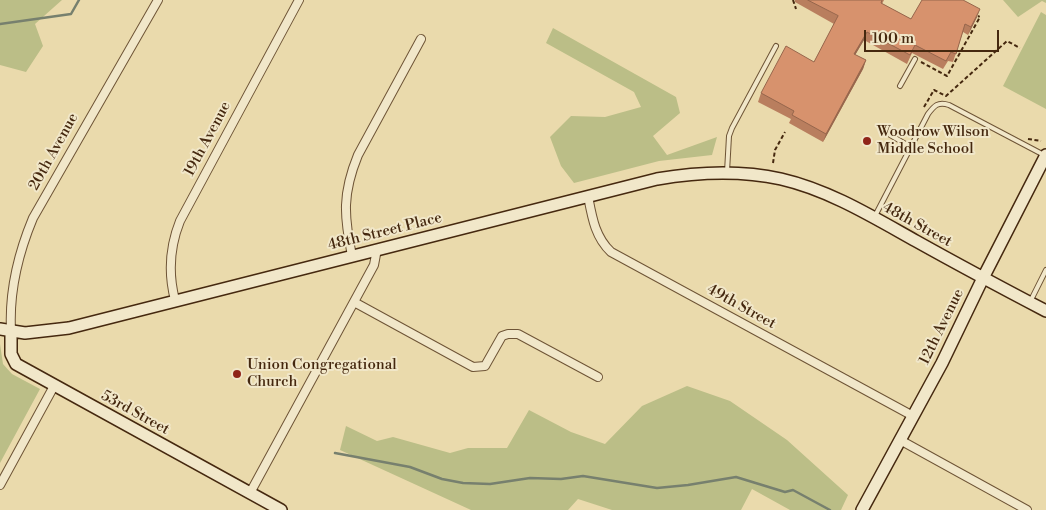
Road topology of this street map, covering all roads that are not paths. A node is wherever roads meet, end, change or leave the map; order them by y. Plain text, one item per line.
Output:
1 (158, 0) edge
2 (299, 0) edge
3 (421, 39) dead end
4 (776, 46) dead end
5 (914, 58) edge
6 (900, 86) dead end
7 (890, 135) dead end
8 (911, 147) junction
9 (1046, 155) edge
10 (726, 172) junction
11 (769, 177) joint
12 (588, 196) junction
13 (874, 218) junction
14 (377, 250) junction
15 (352, 256) junction
16 (1046, 270) edge
17 (982, 278) junction
18 (176, 300) junction
19 (354, 302) junction
20 (1029, 302) junction
21 (1046, 311) edge
22 (5, 330) edge
23 (598, 377) dead end
24 (54, 386) junction
25 (913, 416) junction
26 (900, 440) junction
27 (0, 486) edge
28 (250, 493) junction
29 (281, 510) edge
30 (862, 510) edge
31 (1027, 510) edge

1 - 22 street, 20th Avenue
2 - 18 street, 19th Avenue
3 - 15 street
4 - 10 lane
5 - 6 lane
7 - 8 lane
8 - 9 lane
8 - 13 lane
9 - 17 street, 12th Avenue
10 - 11 street, 48th Street Place
10 - 12 street, 48th Street Place
11 - 13 street, 48th Street
12 - 14 street, 48th Street Place
12 - 25 street, 49th Street
13 - 17 street, 48th Street
14 - 15 street, 48th Street Place
14 - 19 street
15 - 18 street, 48th Street Place
16 - 20 lane
17 - 20 street, 48th Street
17 - 25 street, 12th Avenue
18 - 22 street, 48th Street Place
19 - 23 street
19 - 28 street
20 - 21 street, 48th Street
22 - 24 street, 53rd Street
24 - 27 street
24 - 28 street, 53rd Street
25 - 26 street, 12th Avenue
26 - 30 street, 12th Avenue
26 - 31 street
28 - 29 street, 53rd Street

